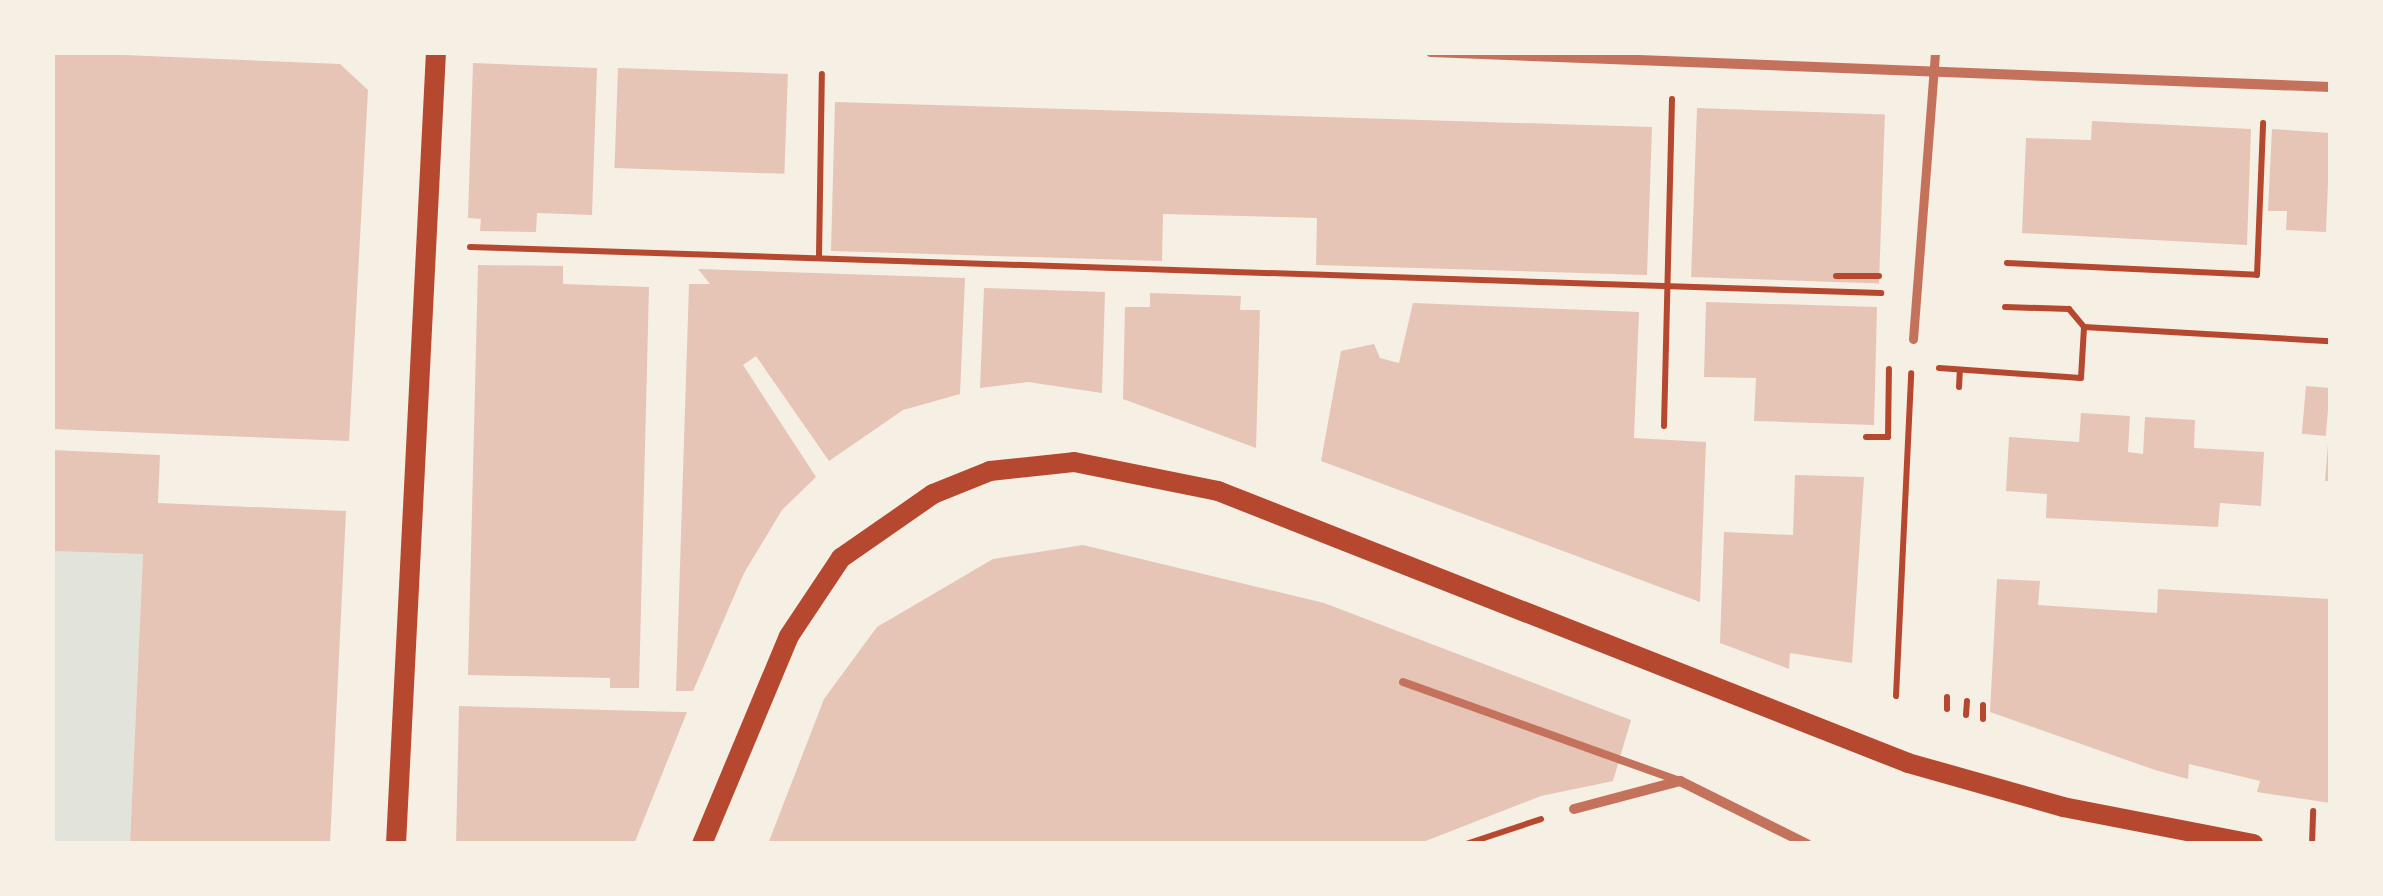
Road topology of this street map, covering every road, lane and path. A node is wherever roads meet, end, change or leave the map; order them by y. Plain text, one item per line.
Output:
1 (436, 52) edge
2 (1431, 52) edge
3 (1935, 52) edge
4 (1932, 72) junction
5 (822, 74) dead end
6 (2330, 88) edge
7 (1672, 98) dead end
8 (2264, 122) dead end
9 (458, 246) dead end
10 (819, 256) junction
11 (2007, 263) dead end
12 (1836, 276) dead end
13 (1880, 276) dead end
14 (1669, 283) junction
15 (1880, 293) dead end
16 (2005, 307) dead end
17 (2084, 327) junction
18 (1914, 338) dead end
19 (2330, 341) edge
20 (1960, 370) junction
21 (1910, 383) dead end
22 (1959, 388) dead end
23 (1664, 426) dead end
24 (1866, 437) dead end
25 (1403, 682) dead end
26 (1896, 696) dead end
27 (1947, 698) dead end
28 (1967, 701) dead end
29 (1983, 705) dead end
30 (1947, 710) dead end
31 (1966, 715) dead end
32 (1983, 719) dead end
33 (1680, 781) junction
34 (1574, 809) joint
35 (2313, 811) dead end
36 (2241, 842) edge
37 (396, 844) edge
38 (702, 844) edge
39 (1466, 844) edge
40 (1806, 844) edge
41 (2312, 844) edge

1 - 37 main road
2 - 4 street
3 - 4 street
4 - 6 street
4 - 18 street
5 - 10 path
7 - 14 path
8 - 11 path
9 - 10 path
10 - 14 path
12 - 13 path
14 - 15 path
14 - 23 path
16 - 17 path
17 - 19 path
17 - 20 path
20 - 22 path
20 - 24 path
21 - 26 path
25 - 33 lane
27 - 30 path
28 - 31 path
29 - 32 path
33 - 34 street
33 - 40 street
34 - 39 path
35 - 41 path
36 - 38 main road

